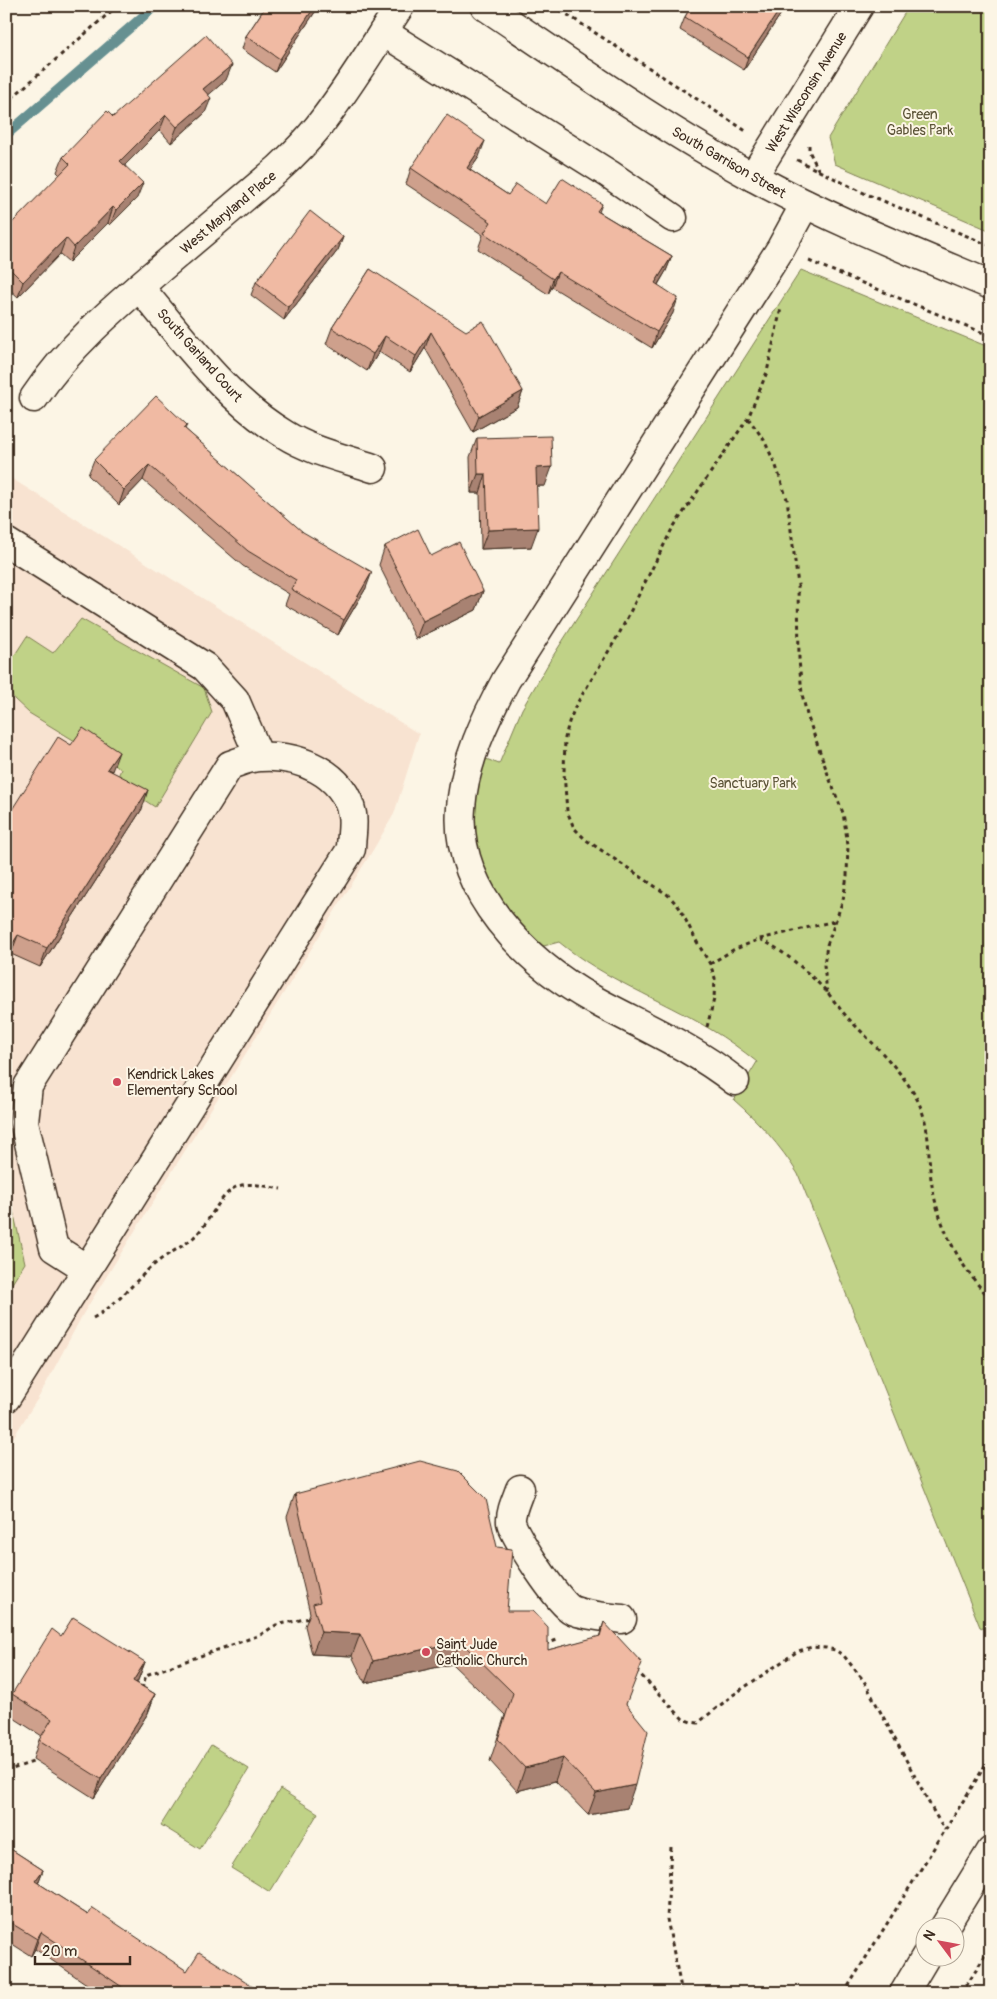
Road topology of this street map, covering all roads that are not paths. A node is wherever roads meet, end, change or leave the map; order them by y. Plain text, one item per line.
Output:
1 (400, 6) edge
2 (485, 6) edge
3 (859, 6) edge
4 (383, 32) junction
5 (753, 178) junction
6 (805, 204) junction
7 (673, 218) dead end
8 (991, 285) edge
9 (139, 287) junction
10 (34, 398) dead end
11 (373, 468) dead end
12 (6, 542) edge
13 (259, 756) junction
14 (736, 1081) dead end
15 (87, 1269) junction
16 (6, 1398) edge
17 (520, 1489) dead end
18 (622, 1619) dead end
19 (991, 1851) edge
20 (950, 1916) edge
21 (920, 1966) edge
22 (904, 1993) edge

1 - 4 street, West Maryland Place
2 - 5 street, South Garrison Street
3 - 5 street, West Wisconsin Avenue
4 - 7 street
4 - 9 street, West Maryland Place
5 - 6 street, South Garrison Street
6 - 8 street, South Garrison Street
6 - 14 street
9 - 10 street, West Maryland Place
9 - 11 street, South Garland Court
12 - 13 street
13 - 15 street
13 - 15 street
15 - 16 street
17 - 18 street
19 - 20 street
21 - 22 street

